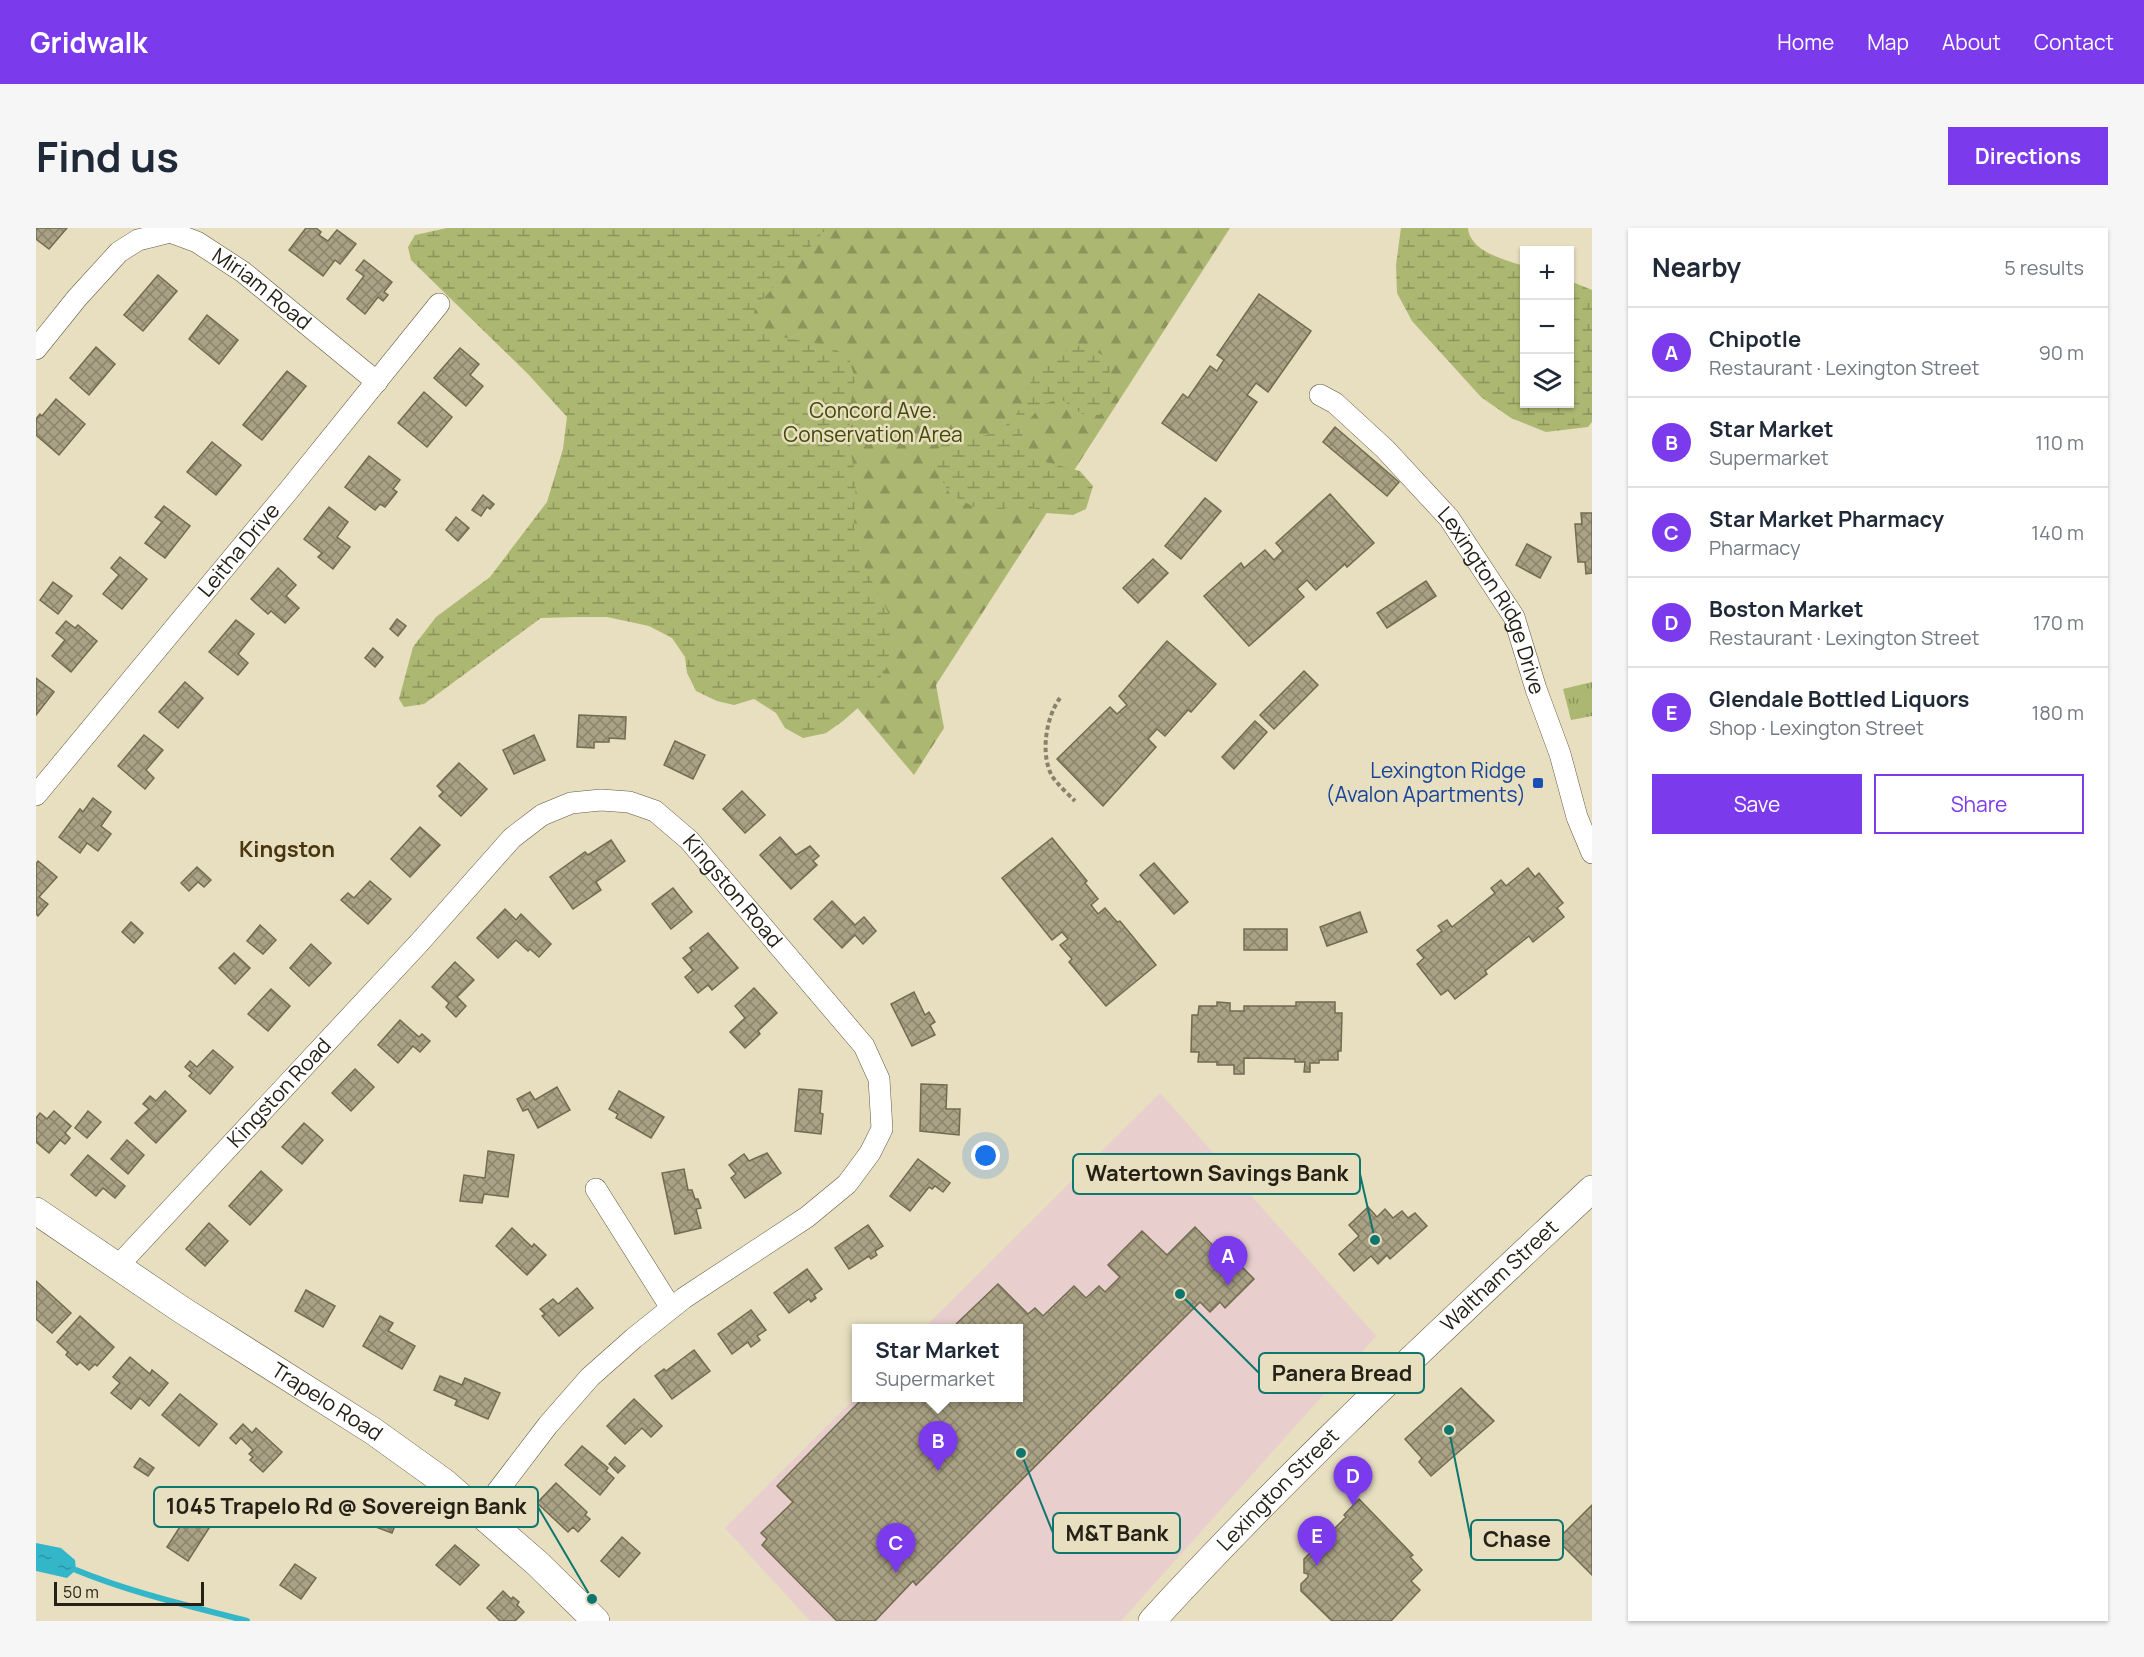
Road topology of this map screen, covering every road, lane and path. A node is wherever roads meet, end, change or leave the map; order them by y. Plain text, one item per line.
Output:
1 (439, 304) dead end
2 (36, 349) edge
3 (377, 382) junction
4 (1320, 395) dead end
5 (1060, 698) dead end
6 (36, 795) edge
7 (1075, 801) dead end
8 (1592, 853) edge
9 (596, 1189) dead end
10 (1592, 1189) edge
11 (36, 1211) edge
12 (117, 1267) junction
13 (671, 1308) junction
14 (1407, 1362) joint
15 (480, 1514) junction
16 (596, 1621) edge
17 (1152, 1621) edge

1 - 3 street, Leitha Drive
2 - 3 street, Miriam Road
3 - 6 street, Leitha Drive
4 - 8 street, Lexington Ridge Drive
5 - 7 path
9 - 13 street
10 - 14 main road, Waltham Street
11 - 12 main road, Trapelo Road
12 - 13 street, Kingston Road
12 - 15 main road, Trapelo Road
13 - 15 street, Kingston Road
14 - 17 main road, Lexington Street
15 - 16 main road, Trapelo Road

